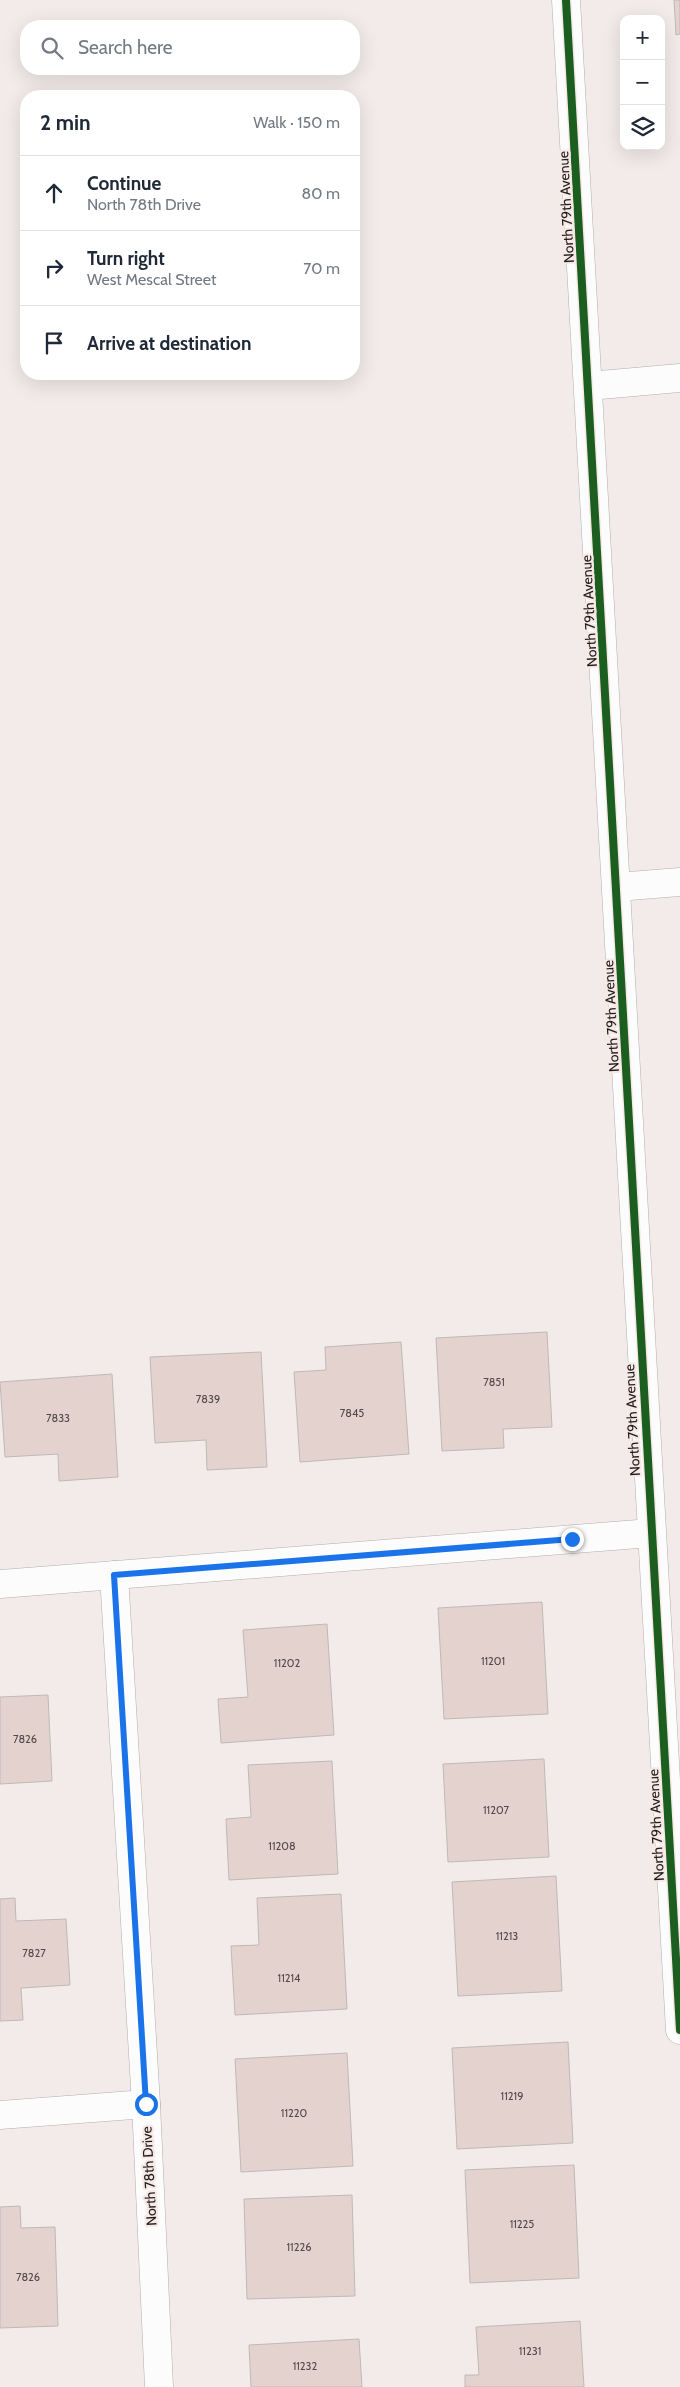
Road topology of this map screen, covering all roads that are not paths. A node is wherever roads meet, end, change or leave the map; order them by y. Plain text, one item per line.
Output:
1 (566, 0) edge
2 (680, 378) edge
3 (589, 386) junction
4 (680, 882) edge
5 (617, 887) junction
6 (651, 1533) junction
7 (114, 1575) junction
8 (0, 1584) edge
9 (675, 1839) edge
10 (680, 2030) edge
11 (146, 2104) junction
12 (0, 2115) edge
13 (159, 2387) edge

1 - 3 street, North 79th Avenue
2 - 3 street
3 - 5 street, North 79th Avenue
4 - 5 street
5 - 6 street, North 79th Avenue
6 - 7 street
6 - 9 street, North 79th Avenue
7 - 8 street
7 - 11 street, North 78th Drive
9 - 10 street, North 79th Avenue
11 - 12 street
11 - 13 street, North 78th Drive

